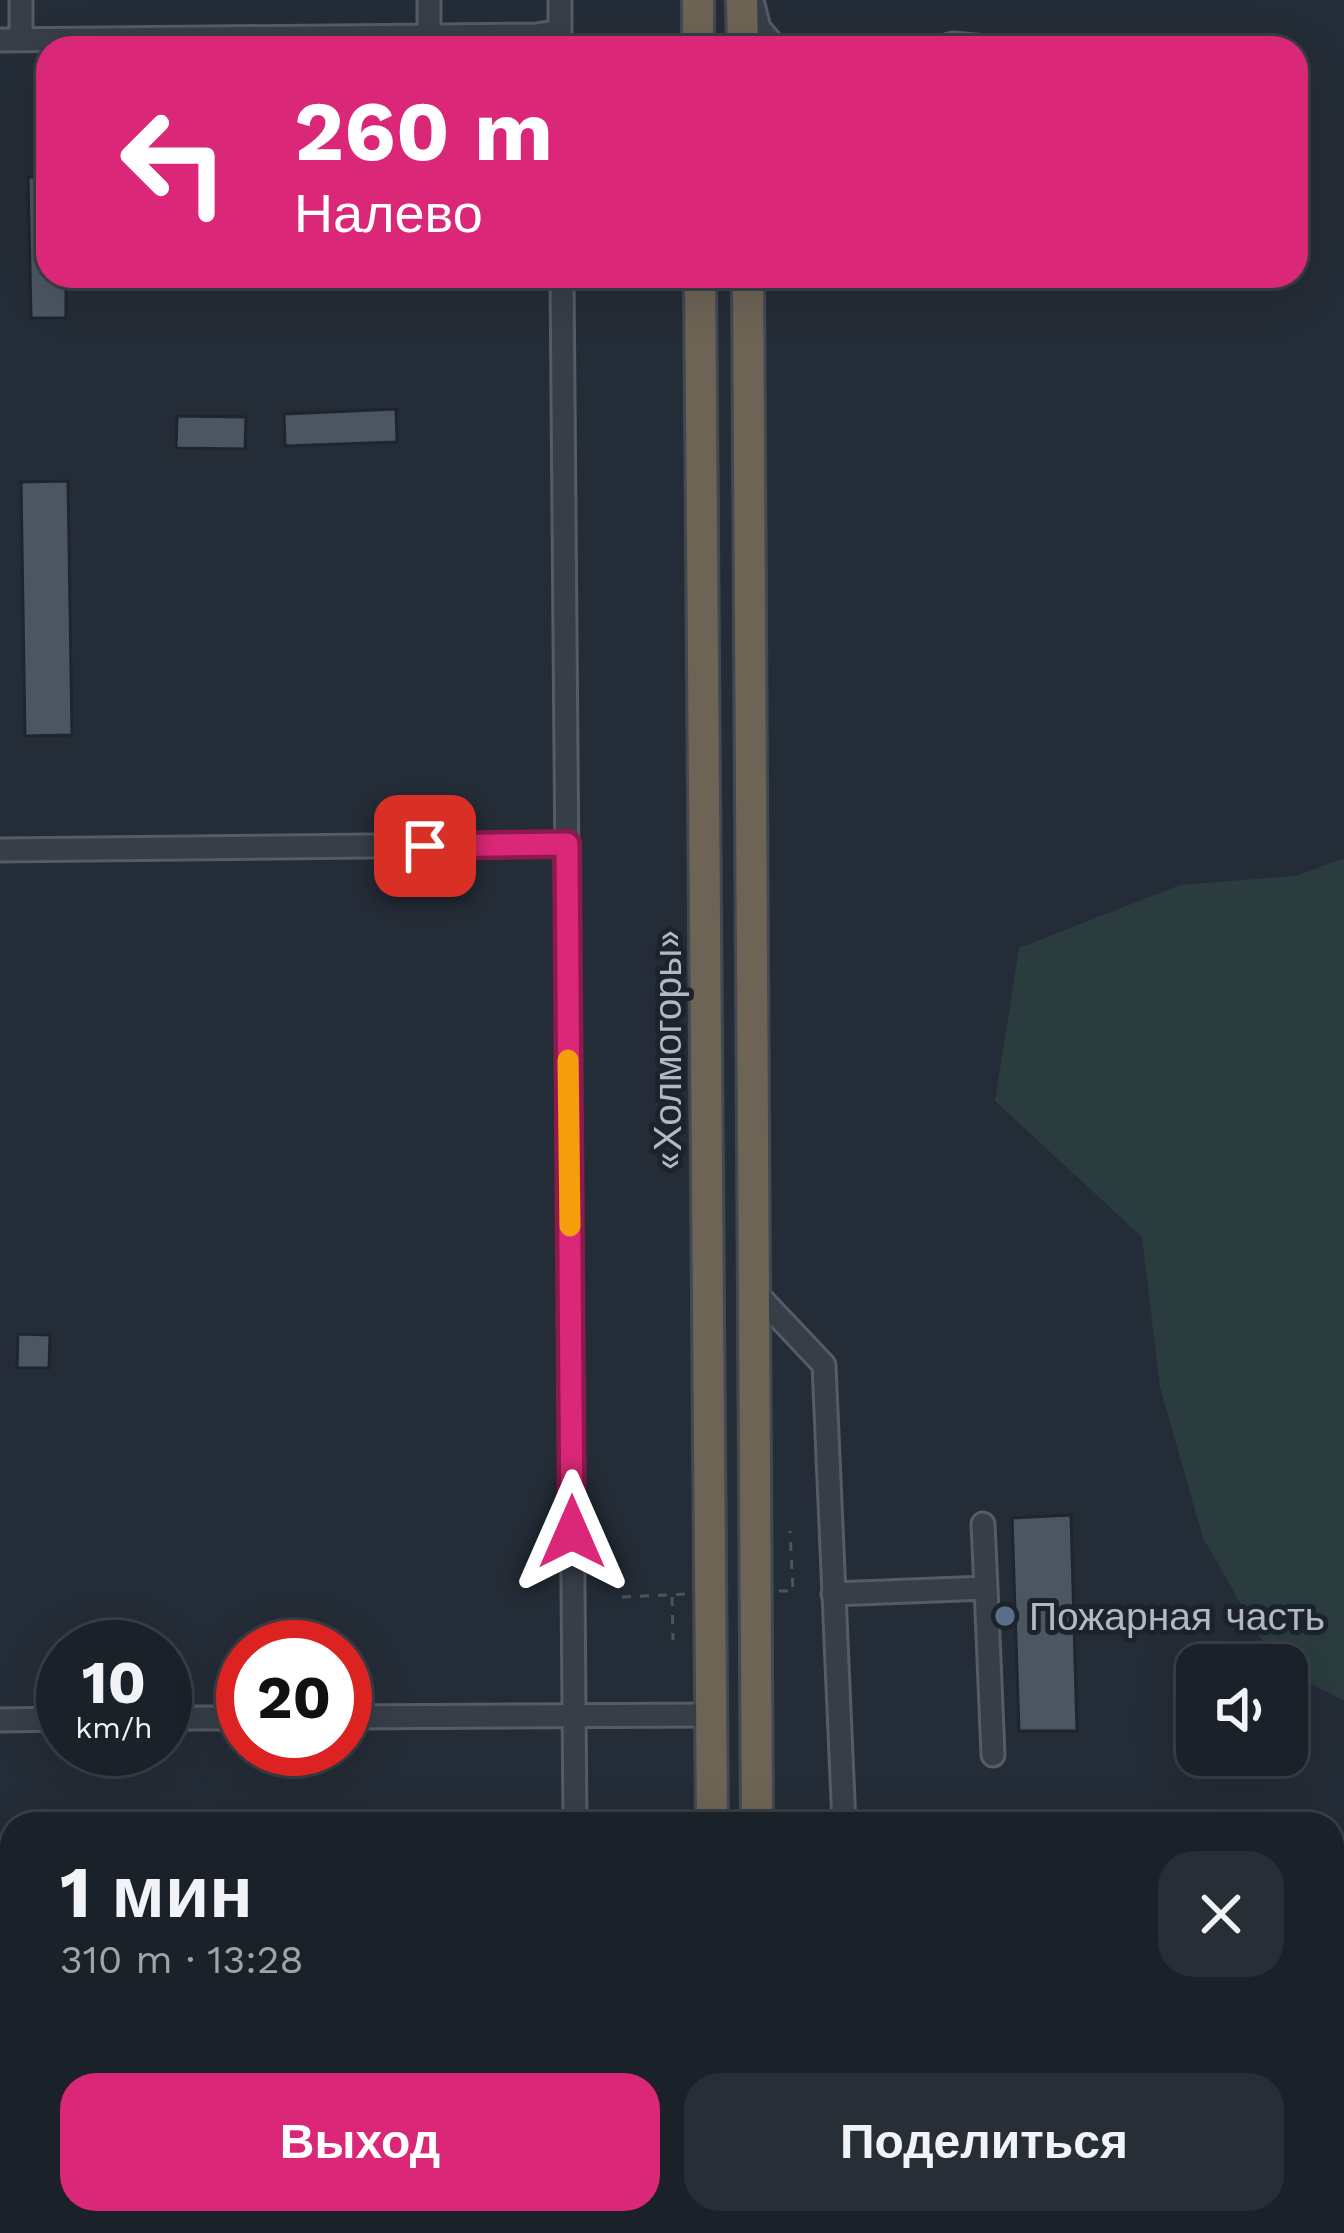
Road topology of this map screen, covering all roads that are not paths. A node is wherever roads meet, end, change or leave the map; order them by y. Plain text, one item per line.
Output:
1 (21, 0) edge
2 (429, 0) edge
3 (560, 0) edge
4 (698, 0) edge
5 (742, 0) edge
6 (752, 0) edge
7 (429, 36) joint
8 (546, 36) edge
9 (560, 36) edge
10 (698, 36) edge
11 (743, 36) edge
12 (766, 36) edge
13 (10, 40) edge
14 (562, 288) edge
15 (700, 288) edge
16 (748, 288) edge
17 (567, 844) junction
18 (0, 850) edge
19 (754, 1291) junction
20 (709, 1292) junction
21 (983, 1524) dead end
22 (986, 1588) junction
23 (833, 1594) junction
24 (574, 1715) junction
25 (711, 1715) junction
26 (372, 1717) edge
27 (36, 1719) edge
28 (0, 1720) edge
29 (993, 1754) dead end
30 (575, 1812) edge
31 (712, 1812) edge
32 (758, 1812) edge
33 (843, 1812) edge

1 - 13 lane
2 - 7 lane
3 - 9 lane
4 - 10 highway
5 - 11 highway
6 - 12 lane
7 - 8 lane
14 - 17 lane
15 - 20 highway, «Холмогоры»
16 - 19 highway
17 - 18 lane
17 - 24 lane
19 - 20 highway
19 - 23 lane
19 - 32 highway
20 - 25 highway, «Холмогоры»
21 - 22 lane
22 - 23 lane
22 - 29 lane
23 - 33 lane
24 - 25 lane
24 - 26 lane
24 - 30 lane
25 - 31 highway, «Холмогоры»
27 - 28 lane

